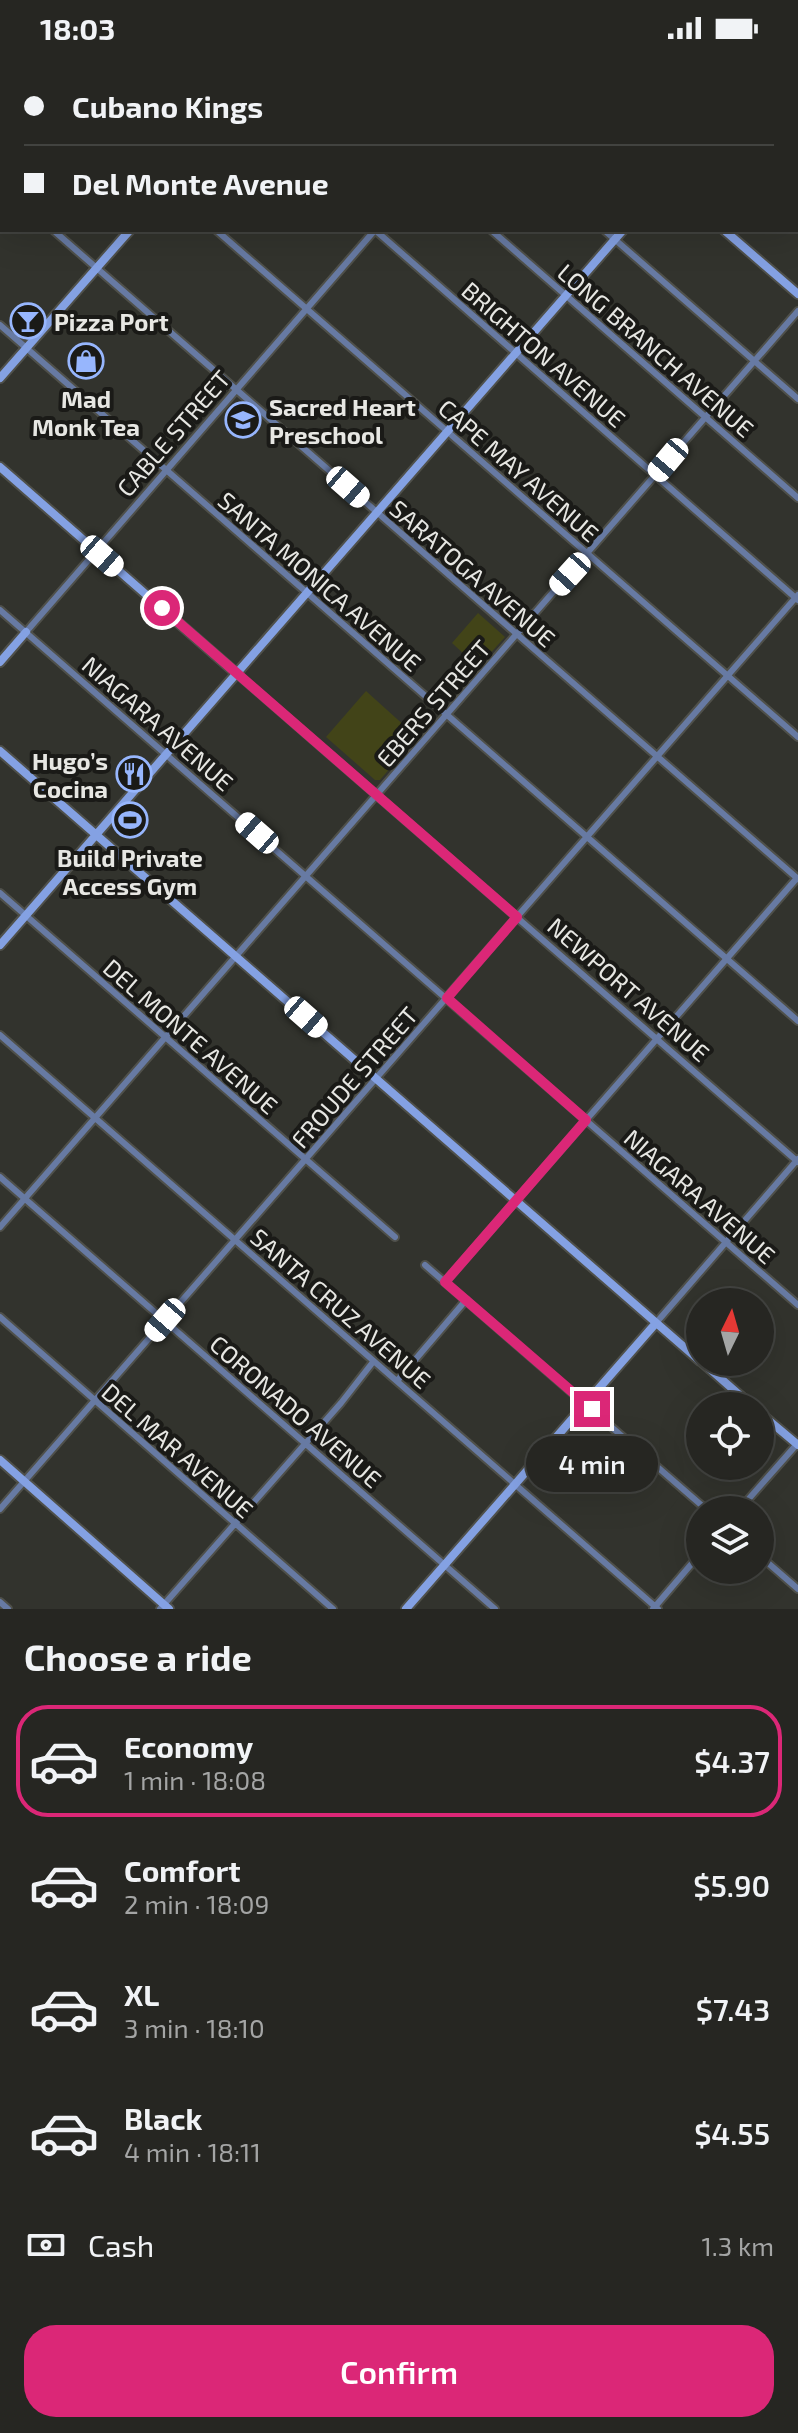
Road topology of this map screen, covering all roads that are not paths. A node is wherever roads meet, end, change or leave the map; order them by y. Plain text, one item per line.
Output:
1 (55, 232) edge
2 (128, 232) edge
3 (218, 232) edge
4 (373, 232) edge
5 (377, 232) edge
6 (493, 232) edge
7 (606, 232) edge
8 (621, 232) edge
9 (726, 232) edge
10 (615, 240) junction
11 (97, 268) junction
12 (798, 294) edge
13 (566, 295) junction
14 (307, 310) junction
15 (798, 311) edge
16 (0, 325) edge
17 (26, 348) junction
18 (516, 353) junction
19 (755, 361) junction
20 (0, 378) edge
21 (237, 390) junction
22 (798, 399) edge
23 (706, 417) junction
24 (448, 432) junction
25 (0, 467) edge
26 (166, 470) junction
27 (656, 475) junction
28 (798, 498) edge
29 (377, 513) junction
30 (97, 551) junction
31 (588, 554) junction
32 (307, 593) junction
33 (797, 598) edge
34 (0, 610) edge
35 (26, 632) junction
36 (517, 634) junction
37 (0, 662) edge
38 (236, 673) junction
39 (727, 676) junction
40 (446, 714) junction
41 (798, 737) edge
42 (0, 751) edge
43 (166, 754) junction
44 (656, 756) junction
45 (376, 796) junction
46 (96, 835) junction
47 (586, 836) junction
48 (305, 876) junction
49 (798, 878) edge
50 (0, 893) edge
51 (26, 916) junction
52 (517, 917) junction
53 (0, 945) edge
54 (236, 956) junction
55 (727, 959) junction
56 (447, 998) junction
57 (798, 1021) edge
58 (0, 1035) edge
59 (166, 1038) junction
60 (656, 1039) junction
61 (376, 1079) junction
62 (95, 1119) junction
63 (586, 1120) junction
64 (305, 1160) junction
65 (798, 1161) edge
66 (0, 1177) edge
67 (25, 1198) junction
68 (517, 1201) junction
69 (0, 1227) edge
70 (395, 1237) dead end
71 (236, 1239) junction
72 (727, 1242) junction
73 (425, 1265) dead end
74 (445, 1282) junction
75 (466, 1300) junction
76 (798, 1305) edge
77 (0, 1317) edge
78 (165, 1320) junction
79 (656, 1323) junction
80 (686, 1348) edge
81 (373, 1362) junction
82 (718, 1376) edge
83 (397, 1381) junction
84 (736, 1392) edge
85 (95, 1401) junction
86 (585, 1404) junction
87 (774, 1424) edge
88 (305, 1444) junction
89 (798, 1444) edge
90 (0, 1460) edge
91 (25, 1481) junction
92 (515, 1484) junction
93 (691, 1496) edge
94 (752, 1496) edge
95 (0, 1509) edge
96 (235, 1524) junction
97 (445, 1565) junction
98 (774, 1568) edge
99 (686, 1571) edge
100 (798, 1589) edge
101 (0, 1602) edge
102 (165, 1607) edge
103 (655, 1608) edge
104 (8, 1609) edge
105 (333, 1609) edge
106 (406, 1609) edge
107 (495, 1609) edge

1 - 11 street, SARATOGA AVENUE
2 - 11 street
3 - 14 street, CAPE MAY AVENUE
4 - 14 street, CABLE STREET
5 - 18 street, BRIGHTON AVENUE
6 - 13 street, LONG BRANCH AVENUE
7 - 10 street
8 - 10 street
9 - 12 street
10 - 13 street
10 - 19 street
11 - 17 street
11 - 21 street, SARATOGA AVENUE
13 - 18 street
13 - 23 street, LONG BRANCH AVENUE
14 - 21 street, CABLE STREET
14 - 24 street, CAPE MAY AVENUE
15 - 19 street, EBERS STREET
16 - 17 street, SANTA MONICA AVENUE
17 - 20 street
17 - 26 street, SANTA MONICA AVENUE
18 - 24 street
18 - 27 street, BRIGHTON AVENUE
19 - 22 street
19 - 23 street, EBERS STREET
21 - 26 street, CABLE STREET
21 - 29 street, SARATOGA AVENUE
23 - 27 street, EBERS STREET
23 - 28 street, LONG BRANCH AVENUE
24 - 29 street
24 - 31 street, CAPE MAY AVENUE
25 - 30 street, NEWPORT AVENUE
26 - 30 street, CABLE STREET
26 - 32 street, SANTA MONICA AVENUE
27 - 31 street, EBERS STREET
27 - 33 street, BRIGHTON AVENUE
29 - 32 street
29 - 36 street, SARATOGA AVENUE
30 - 35 street, CABLE STREET
30 - 38 street, NEWPORT AVENUE
31 - 36 street, EBERS STREET
31 - 39 street, CAPE MAY AVENUE
32 - 38 street
32 - 40 street, SANTA MONICA AVENUE
33 - 39 street, FROUDE STREET
34 - 35 street, NIAGARA AVENUE
35 - 37 street, CABLE STREET
35 - 43 street, NIAGARA AVENUE
36 - 40 street, EBERS STREET
36 - 44 street, SARATOGA AVENUE
38 - 43 street
38 - 45 street, NEWPORT AVENUE
39 - 41 street, CAPE MAY AVENUE
39 - 44 street, FROUDE STREET
40 - 45 street, EBERS STREET
40 - 47 street, SANTA MONICA AVENUE
42 - 46 street
43 - 46 street
43 - 48 street, NIAGARA AVENUE
44 - 47 street, FROUDE STREET
44 - 49 street, SARATOGA AVENUE
45 - 48 street, EBERS STREET
45 - 52 street, NEWPORT AVENUE
46 - 51 street
46 - 54 street
47 - 52 street, FROUDE STREET
47 - 55 street, SANTA MONICA AVENUE
48 - 54 street, EBERS STREET
48 - 56 street, NIAGARA AVENUE
49 - 55 street
50 - 51 street, DEL MONTE AVENUE
51 - 53 street
51 - 59 street, DEL MONTE AVENUE
52 - 56 street, FROUDE STREET
52 - 60 street, NEWPORT AVENUE
54 - 59 street, EBERS STREET
54 - 61 street
55 - 57 street, SANTA MONICA AVENUE
55 - 60 street
56 - 61 street, FROUDE STREET
56 - 63 street, NIAGARA AVENUE
58 - 62 street, SANTA CRUZ AVENUE
59 - 62 street, EBERS STREET
59 - 64 street, DEL MONTE AVENUE
60 - 63 street
60 - 65 street, NEWPORT AVENUE
61 - 64 street, FROUDE STREET
61 - 68 street
62 - 67 street, EBERS STREET
62 - 71 street, SANTA CRUZ AVENUE
63 - 68 street
63 - 72 street, NIAGARA AVENUE
64 - 70 street, DEL MONTE AVENUE
64 - 71 street, FROUDE STREET
65 - 72 street
66 - 67 street, CORONADO AVENUE
67 - 69 street, EBERS STREET
67 - 78 street, CORONADO AVENUE
68 - 74 street
68 - 79 street
71 - 78 street, FROUDE STREET
71 - 81 street, SANTA CRUZ AVENUE
72 - 76 street, NIAGARA AVENUE
72 - 79 street
73 - 74 street
74 - 75 street
75 - 83 street
75 - 86 street
77 - 85 street, DEL MAR AVENUE
78 - 85 street, FROUDE STREET
78 - 88 street, CORONADO AVENUE
79 - 80 street
79 - 86 street
81 - 83 street, SANTA CRUZ AVENUE
81 - 88 street
82 - 84 street
83 - 92 street, SANTA CRUZ AVENUE
85 - 91 street, FROUDE STREET
85 - 96 street, DEL MAR AVENUE
86 - 92 street
86 - 93 street
87 - 89 street
88 - 96 street
88 - 97 street, CORONADO AVENUE
89 - 94 street
90 - 91 street
91 - 95 street, FROUDE STREET
91 - 102 street
92 - 97 street
92 - 103 street, SANTA CRUZ AVENUE
96 - 102 street
96 - 105 street, DEL MAR AVENUE
97 - 106 street
97 - 107 street, CORONADO AVENUE
98 - 100 street
99 - 103 street
101 - 104 street

